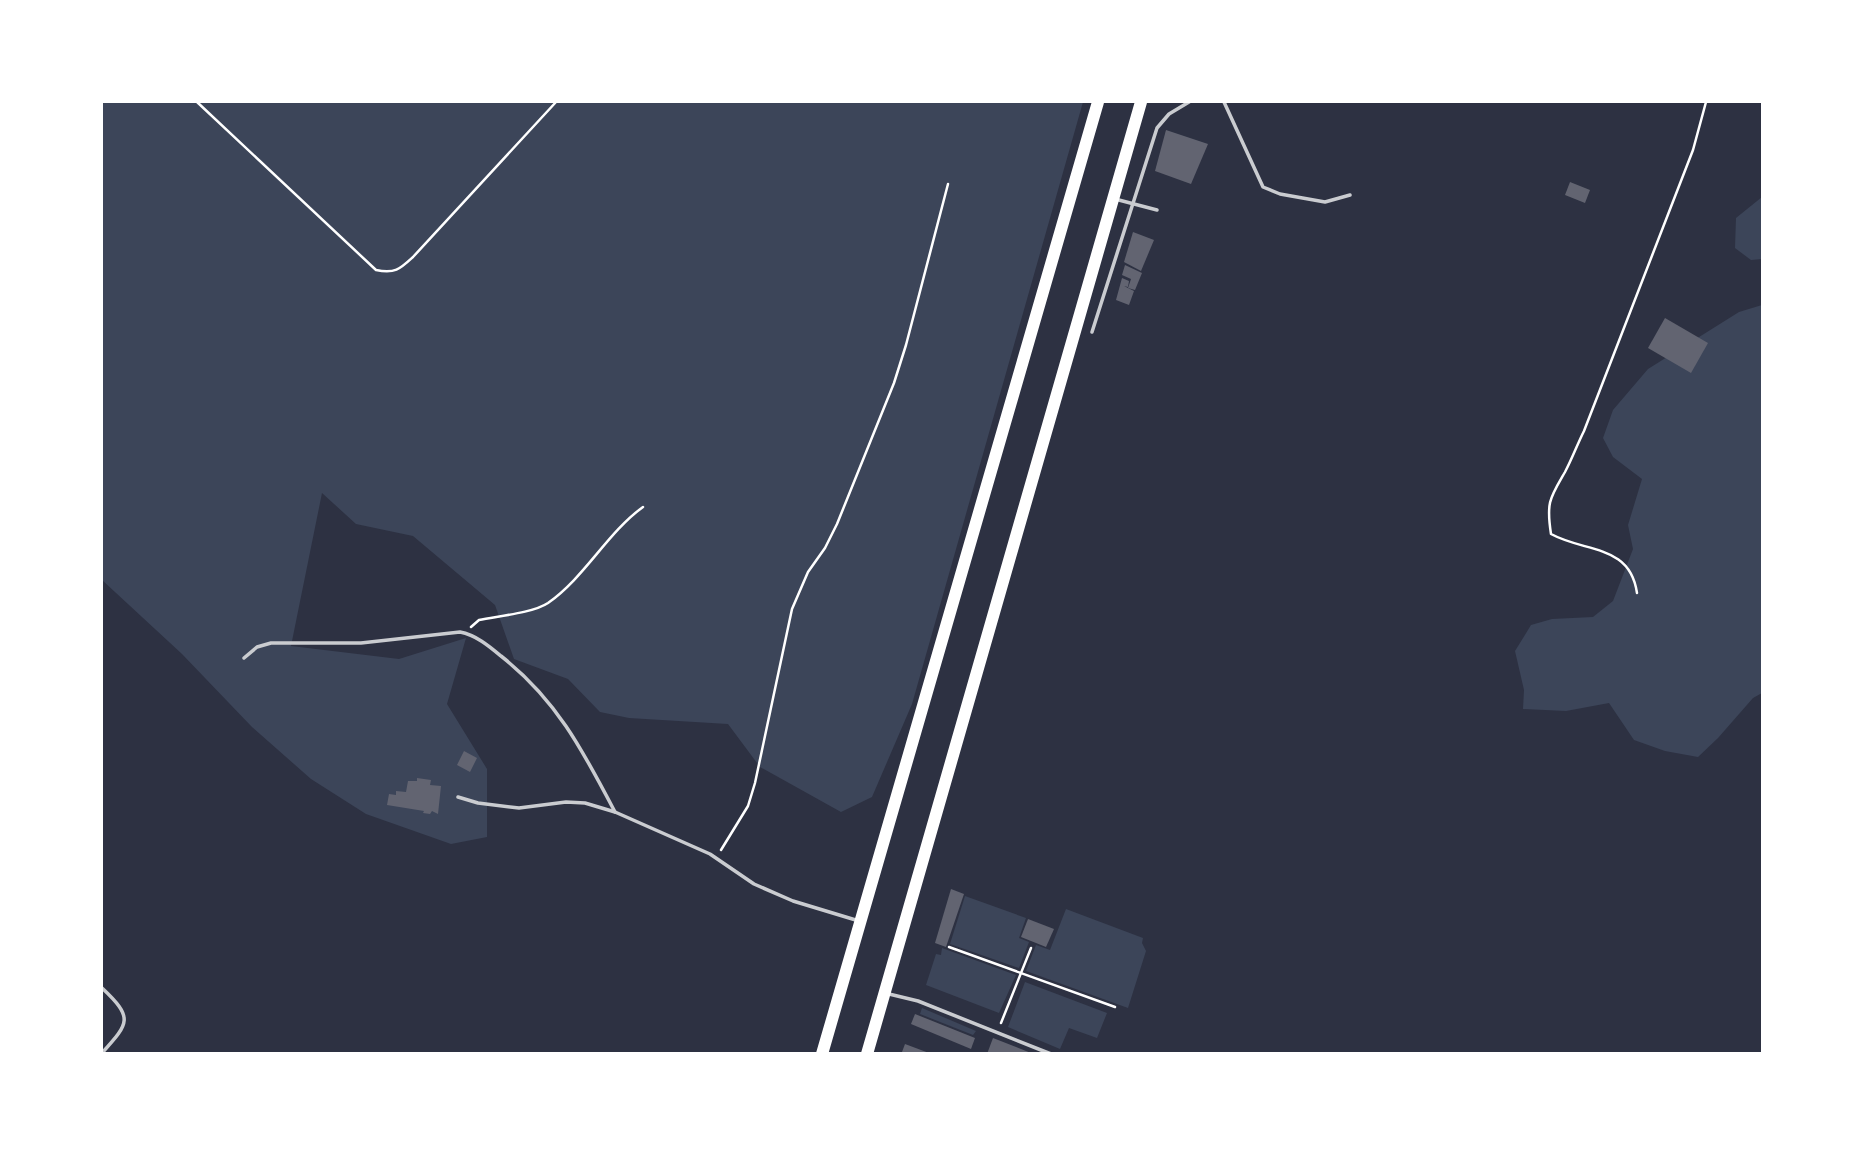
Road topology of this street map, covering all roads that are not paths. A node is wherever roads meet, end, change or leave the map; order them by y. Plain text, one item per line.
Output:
1 (1098, 102) edge
2 (1141, 102) edge
3 (1189, 102) edge
4 (1224, 102) edge
5 (1350, 195) dead end
6 (1113, 198) junction
7 (1132, 203) junction
8 (1157, 211) dead end
9 (1093, 331) dead end
10 (244, 658) dead end
11 (458, 797) dead end
12 (615, 812) junction
13 (860, 922) junction
14 (102, 988) edge
15 (885, 993) junction
16 (102, 1053) edge
17 (822, 1054) edge
18 (867, 1054) edge
19 (1051, 1054) edge

1 - 13 highway
2 - 6 highway
3 - 7 lane
4 - 5 lane
6 - 7 lane
6 - 15 highway
7 - 8 lane
7 - 9 lane
10 - 12 lane
11 - 12 lane
12 - 13 lane
13 - 17 highway
14 - 16 lane
15 - 18 highway
15 - 19 lane

